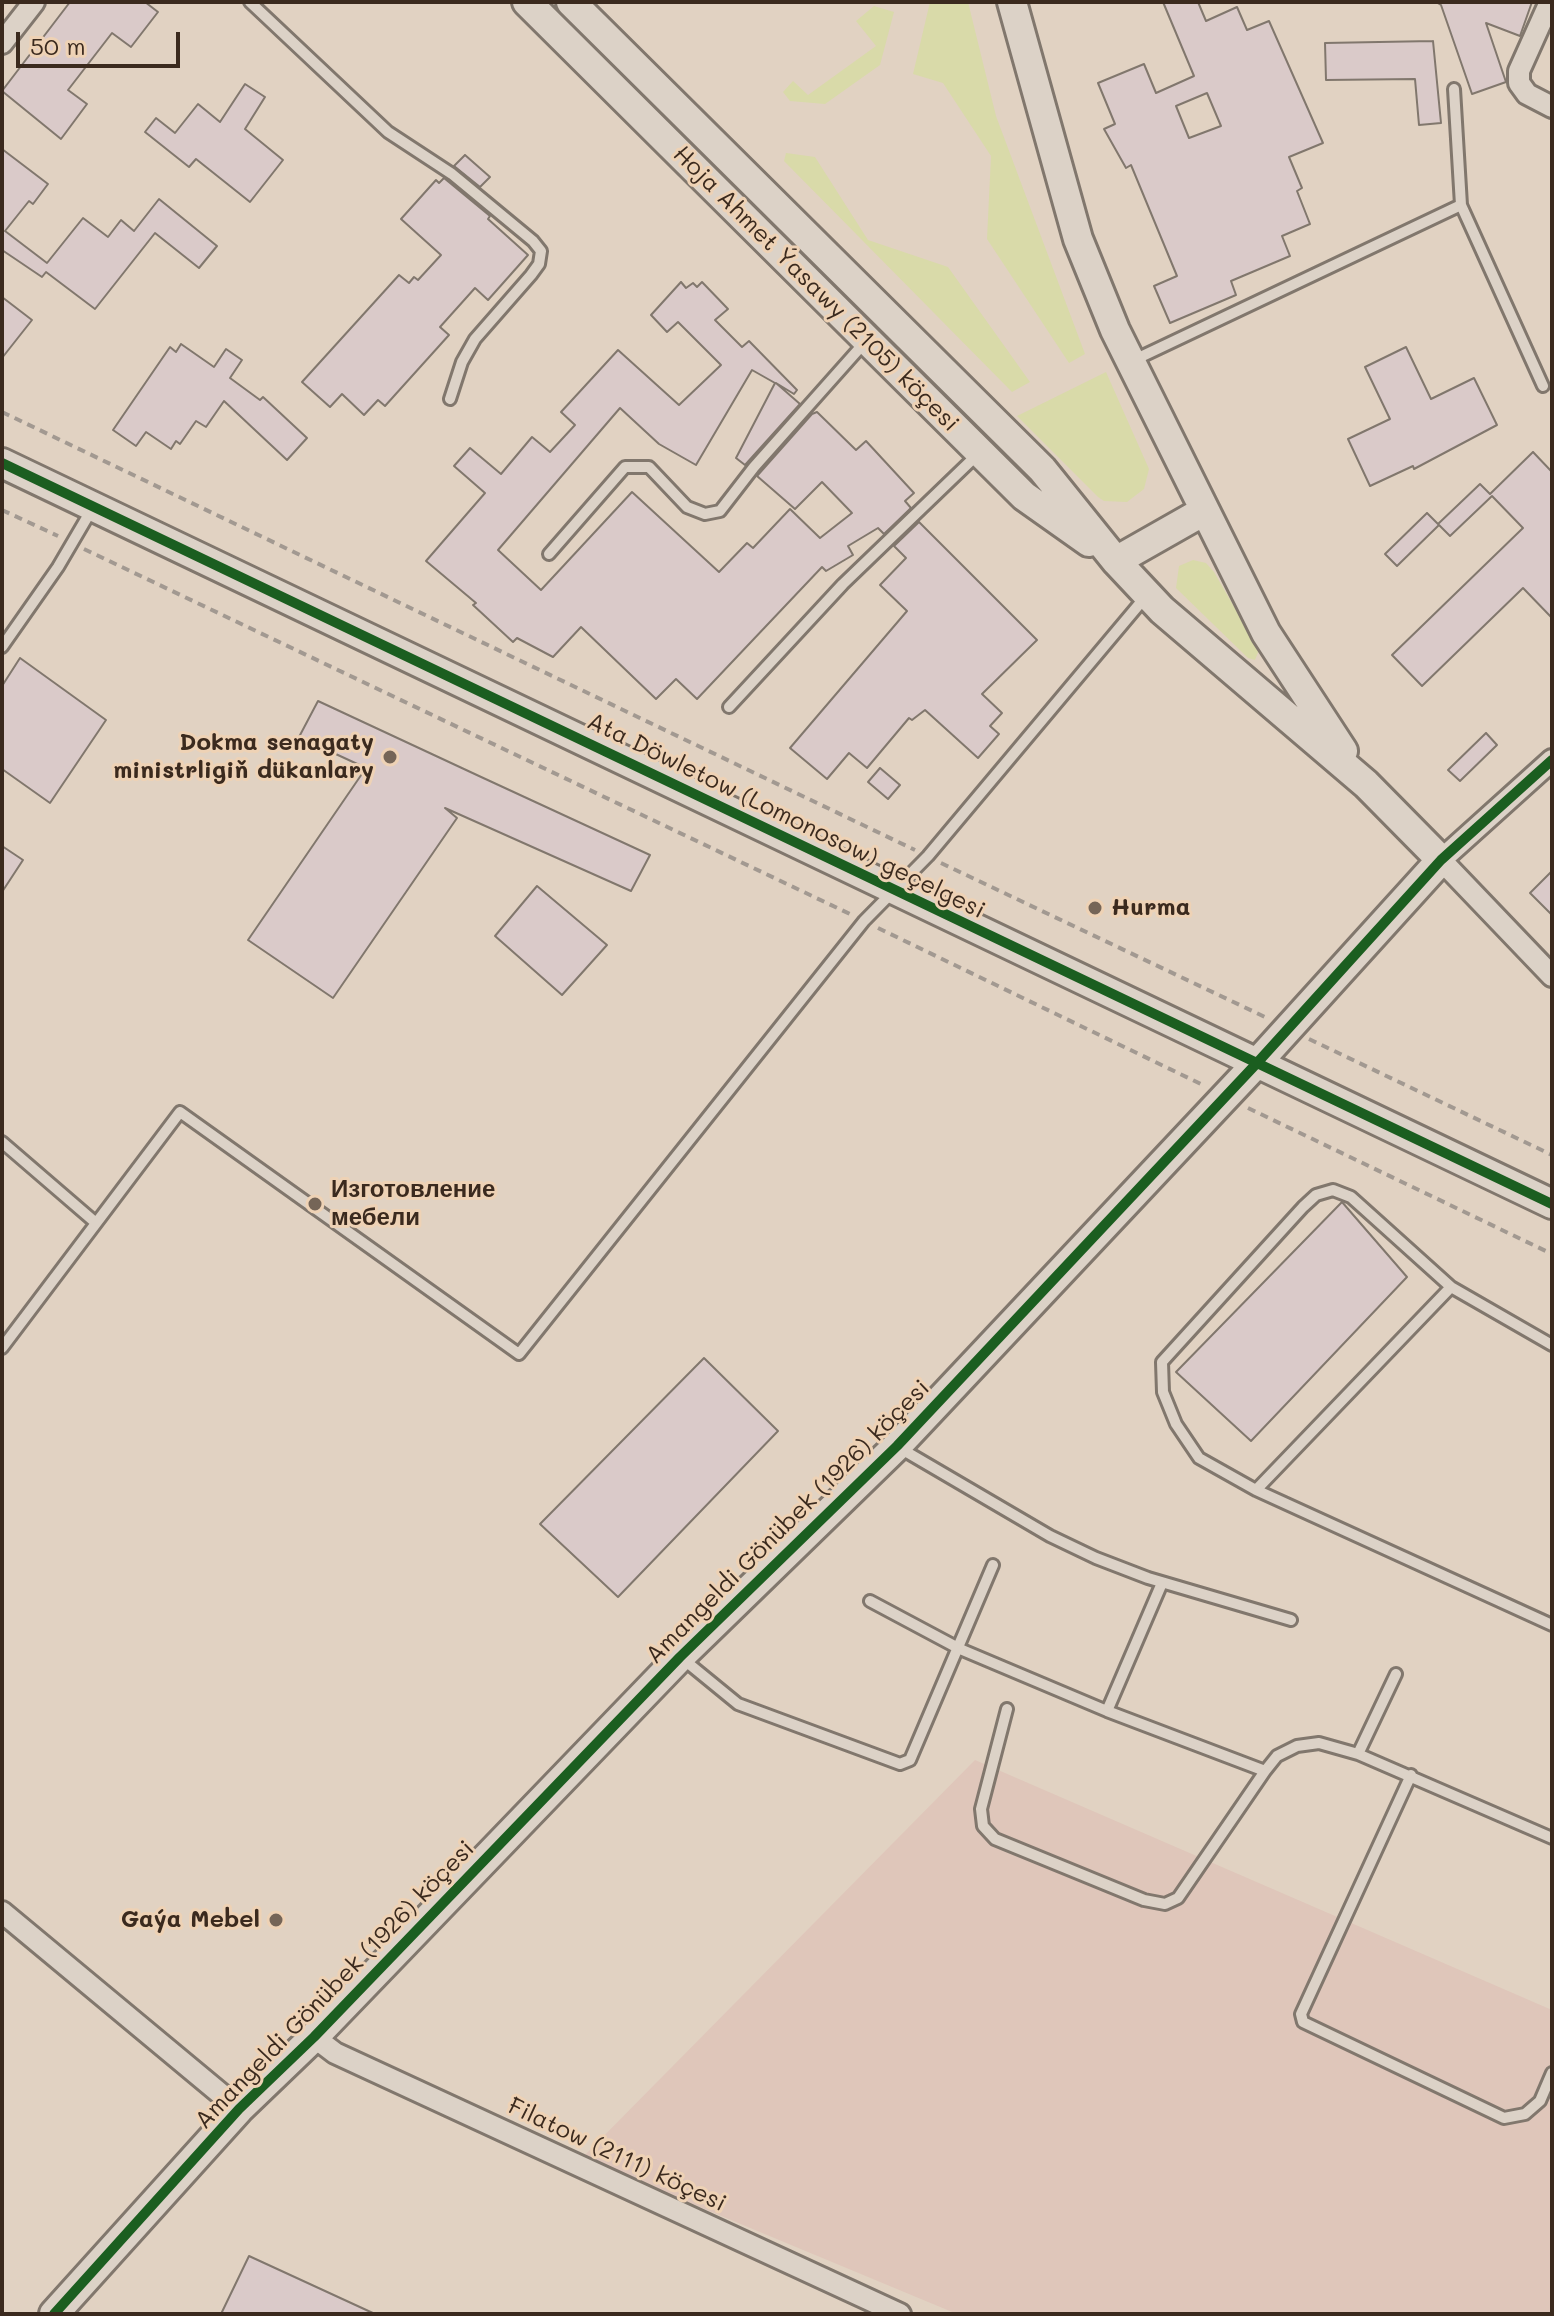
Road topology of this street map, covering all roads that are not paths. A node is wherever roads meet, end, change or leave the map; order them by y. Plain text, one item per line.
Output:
1 (34, 2) edge
2 (250, 2) edge
3 (527, 2) edge
4 (571, 2) edge
5 (1012, 2) edge
6 (1550, 2) edge
7 (2, 43) edge
8 (1454, 89) dead end
9 (1546, 104) edge
10 (1461, 205) junction
11 (867, 340) junction
12 (1131, 362) junction
13 (1543, 386) dead end
14 (450, 399) dead end
15 (980, 452) junction
16 (2, 463) edge
17 (93, 507) junction
18 (1204, 511) junction
19 (549, 554) dead end
20 (1116, 561) junction
21 (1147, 595) junction
22 (2, 647) edge
23 (729, 707) dead end
24 (1552, 760) edge
25 (1366, 784) junction
26 (1441, 860) junction
27 (895, 890) junction
28 (1552, 976) edge
29 (1257, 1063) junction
30 (2, 1142) edge
31 (1552, 1204) edge
32 (96, 1223) junction
33 (1451, 1287) junction
34 (1552, 1345) edge
35 (2, 1348) edge
36 (897, 1446) junction
37 (1256, 1490) junction
38 (993, 1565) dead end
39 (1162, 1583) junction
40 (870, 1601) dead end
41 (1291, 1620) dead end
42 (1552, 1625) edge
43 (960, 1649) junction
44 (680, 1657) junction
45 (1396, 1674) dead end
46 (1007, 1709) dead end
47 (1107, 1711) junction
48 (1358, 1754) junction
49 (1265, 1771) junction
50 (1411, 1775) junction
51 (1552, 1838) edge
52 (2, 1912) edge
53 (314, 2037) junction
54 (1552, 2073) edge
55 (239, 2109) junction
56 (54, 2314) edge
57 (900, 2314) edge

1 - 7 street
2 - 14 lane
3 - 11 street, Hoja Ahmet Ýasawy (2105) köçesi
4 - 20 street, Hoja Ahmet Ýasawy (2105) köçesi
5 - 12 street, Hoja Ahmet Ýasawy (2105) köçesi
6 - 9 street
8 - 10 lane
10 - 12 lane
10 - 13 lane
11 - 15 street, Hoja Ahmet Ýasawy (2105) köçesi
11 - 19 lane
12 - 18 street, Hoja Ahmet Ýasawy (2105) köçesi
15 - 20 street, Hoja Ahmet Ýasawy (2105) köçesi
15 - 23 lane
16 - 17 street, Ata Döwletow (Lomonosow) geçelgesi
17 - 22 lane
17 - 27 street, Ata Döwletow (Lomonosow) geçelgesi
18 - 20 street
18 - 25 street, Hoja Ahmet Ýasawy (2105) köçesi
20 - 21 street, Hoja Ahmet Ýasawy (2105) köçesi
21 - 25 street, Hoja Ahmet Ýasawy (2105) köçesi
21 - 27 lane
24 - 26 street, Amangeldi Gönübek (1926) köçesi
25 - 26 street, Hoja Ahmet Ýasawy (2105) köçesi
26 - 28 street, Hoja Ahmet Ýasawy (2105) köçesi
26 - 29 street, Amangeldi Gönübek (1926) köçesi
27 - 29 street, Ata Döwletow (Lomonosow) geçelgesi
27 - 32 lane, Ata Döwletow (Lomonosow) geçelgesi
29 - 31 street, Ata Döwletow (Lomonosow) geçelgesi
29 - 36 street, Amangeldi Gönübek (1926) köçesi
30 - 32 lane
32 - 35 lane
33 - 34 lane
33 - 37 lane
33 - 37 lane
36 - 39 lane
36 - 44 street, Amangeldi Gönübek (1926) köçesi
37 - 42 lane
38 - 43 lane
39 - 41 lane
39 - 47 lane
40 - 43 lane
43 - 44 lane
43 - 47 lane
44 - 53 street, Amangeldi Gönübek (1926) köçesi
45 - 48 lane
46 - 49 lane
47 - 49 lane
48 - 49 lane
48 - 50 lane
50 - 51 lane
50 - 54 lane
52 - 55 street
53 - 55 street, Amangeldi Gönübek (1926) köçesi
53 - 57 street, Filatow (2111) köçesi
55 - 56 street, Amangeldi Gönübek (1926) köçesi

